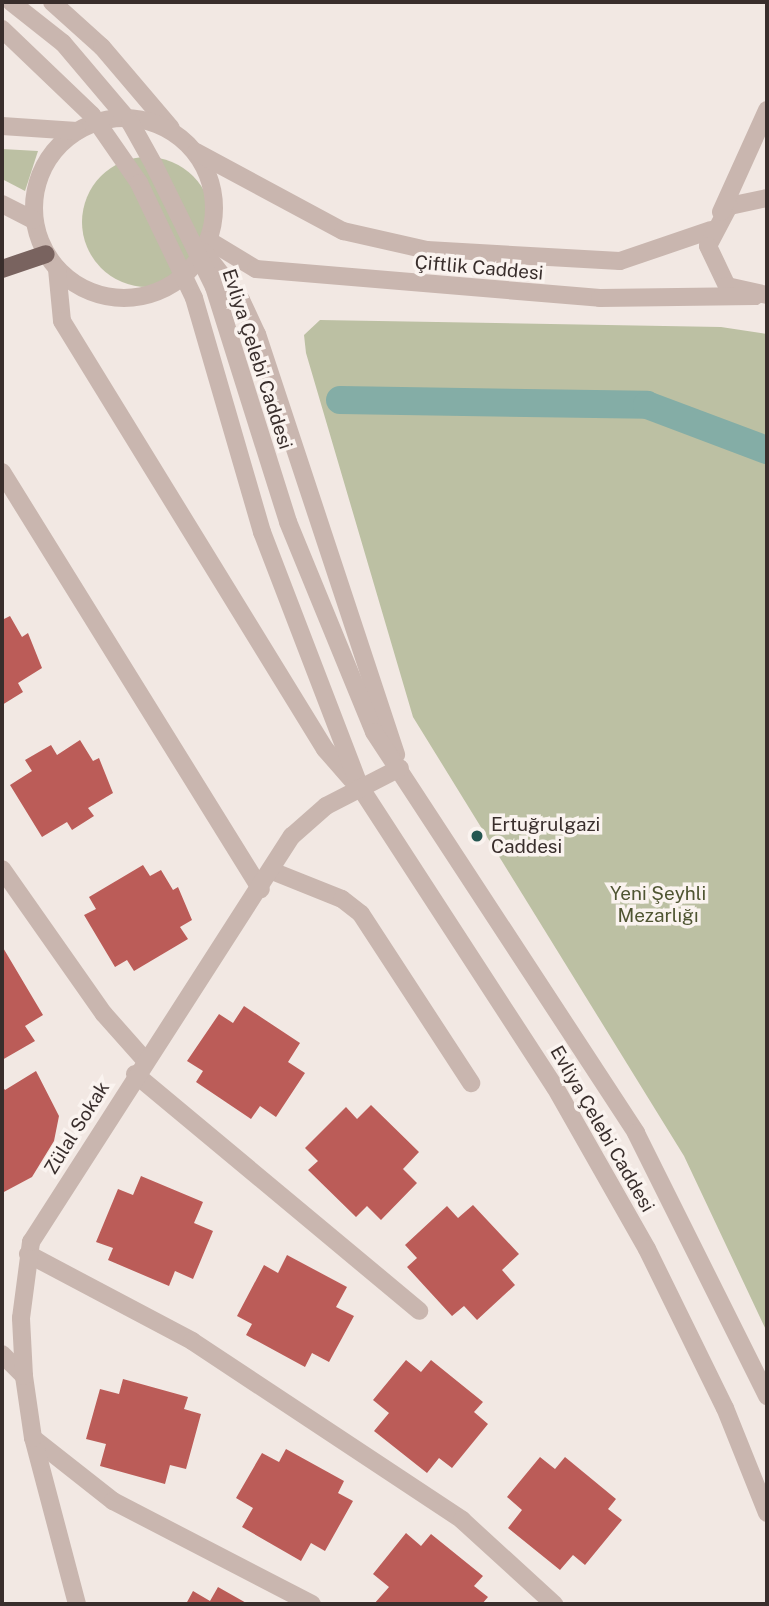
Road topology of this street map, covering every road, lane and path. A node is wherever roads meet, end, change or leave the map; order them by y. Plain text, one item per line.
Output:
1 (11, 2) edge
2 (52, 2) edge
3 (2, 29) edge
4 (767, 110) edge
5 (2, 127) edge
6 (77, 131) junction
7 (175, 133) junction
8 (195, 151) junction
9 (767, 198) edge
10 (2, 204) edge
11 (33, 220) junction
12 (715, 224) junction
13 (206, 246) junction
14 (51, 262) junction
15 (2, 269) edge
16 (761, 296) edge
17 (2, 472) edge
18 (400, 768) junction
19 (360, 787) junction
20 (2, 869) edge
21 (272, 871) junction
22 (261, 889) junction
23 (139, 1066) junction
24 (471, 1083) dead end
25 (28, 1254) junction
26 (419, 1311) dead end
27 (2, 1354) edge
28 (24, 1376) junction
29 (767, 1395) edge
30 (33, 1438) junction
31 (767, 1513) edge
32 (77, 1604) edge
33 (312, 1604) edge
34 (554, 1604) edge

1 - 18 street, Evliya Çelebi Caddesi, bridge
2 - 7 street
3 - 19 street, Evliya Çelebi Caddesi, bridge
4 - 12 street
5 - 6 street
6 - 7 street
6 - 11 street
7 - 8 street
8 - 12 street, Çiftlik Caddesi
8 - 13 street
9 - 12 street, Çiftlik Caddesi
10 - 11 street
11 - 14 street
12 - 16 street
13 - 14 street
13 - 16 street, Çiftlik Caddesi
13 - 18 street, Evliya Çelebi Caddesi
14 - 15 main road
14 - 19 street, Evliya Çelebi Caddesi
17 - 22 street
18 - 19 street, Zülal Sokak
18 - 29 street, Evliya Çelebi Caddesi
19 - 21 street, Zülal Sokak
19 - 31 street, Evliya Çelebi Caddesi
20 - 23 street
21 - 22 street, Zülal Sokak
21 - 24 street
22 - 23 street, Zülal Sokak
23 - 25 street, Zülal Sokak
23 - 26 street
25 - 28 street, Zülal Sokak
25 - 34 street
27 - 28 street
28 - 30 street, Zülal Sokak
30 - 32 street, Zülal Sokak
30 - 33 street

